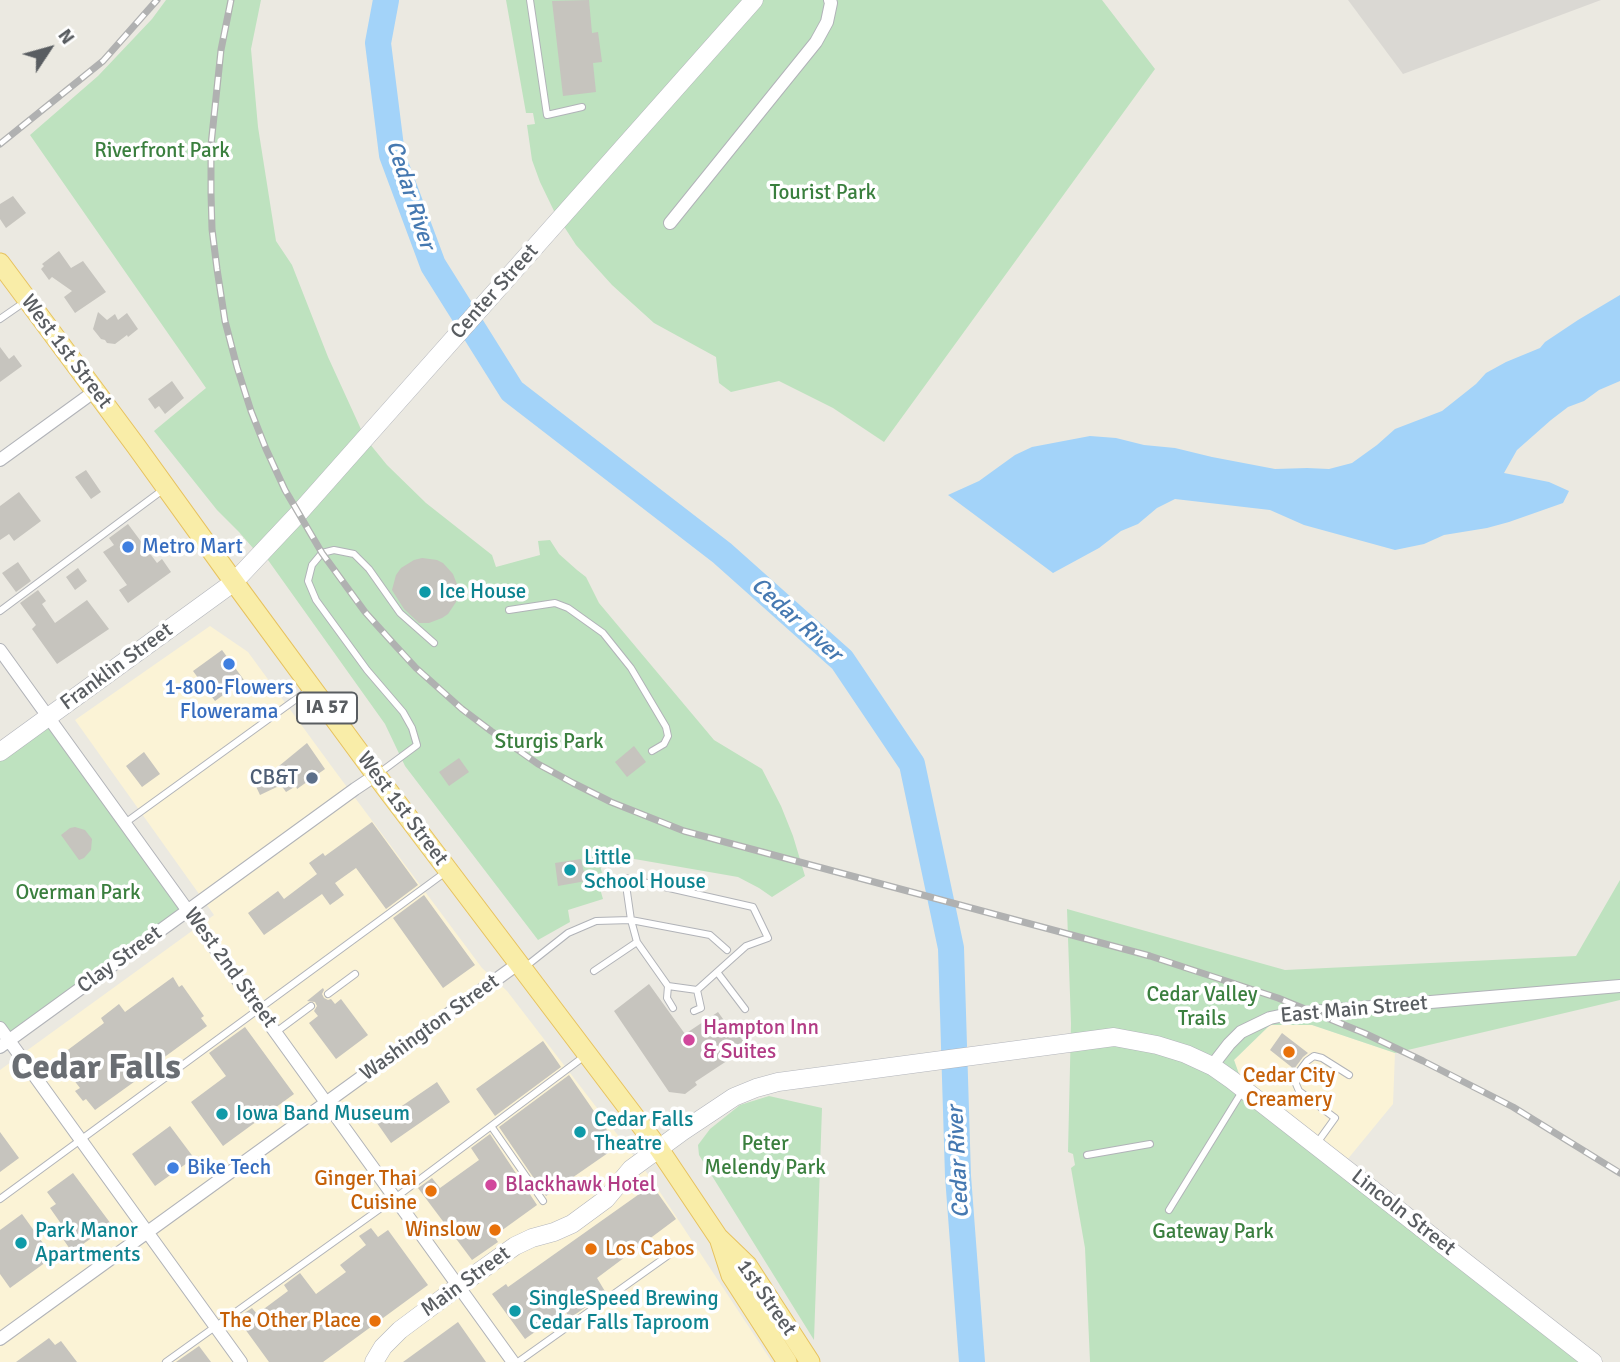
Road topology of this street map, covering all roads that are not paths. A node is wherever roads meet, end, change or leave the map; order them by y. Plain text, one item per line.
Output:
1 (530, 0) edge
2 (754, 0) edge
3 (830, 0) edge
4 (582, 107) dead end
5 (670, 223) dead end
6 (0, 262) edge
7 (27, 299) junction
8 (0, 319) edge
9 (95, 391) junction
10 (0, 460) edge
11 (166, 488) junction
12 (234, 582) junction
13 (509, 610) dead end
14 (0, 611) edge
15 (434, 643) dead end
16 (0, 650) edge
17 (312, 688) junction
18 (48, 717) junction
19 (653, 751) dead end
20 (0, 752) edge
21 (376, 775) junction
22 (125, 822) junction
23 (449, 870) junction
24 (188, 911) junction
25 (631, 920) junction
26 (637, 942) junction
27 (727, 950) dead end
28 (521, 966) junction
29 (594, 971) dead end
30 (717, 972) junction
31 (355, 974) dead end
32 (668, 986) junction
33 (1620, 986) edge
34 (697, 990) junction
35 (328, 994) dead end
36 (311, 1006) dead end
37 (673, 1008) dead end
38 (260, 1009) junction
39 (745, 1009) dead end
40 (694, 1011) dead end
41 (0, 1028) edge
42 (276, 1032) junction
43 (4, 1044) edge
44 (588, 1054) junction
45 (1212, 1066) junction
46 (1349, 1075) dead end
47 (1244, 1088) junction
48 (327, 1102) junction
49 (491, 1126) junction
50 (81, 1140) junction
51 (1150, 1144) dead end
52 (1316, 1145) junction
53 (659, 1149) junction
54 (1087, 1155) dead end
55 (395, 1198) junction
56 (0, 1199) edge
57 (543, 1201) dead end
58 (1169, 1210) dead end
59 (148, 1232) junction
60 (718, 1237) junction
61 (670, 1254) dead end
62 (459, 1286) junction
63 (216, 1327) junction
64 (0, 1339) edge
65 (166, 1362) edge
66 (241, 1362) edge
67 (374, 1362) edge
68 (516, 1362) edge
69 (787, 1362) edge
70 (810, 1362) edge
71 (1593, 1362) edge

1 - 4 lane
2 - 12 main road, Center Street
3 - 5 street
6 - 7 main road, West 1st Street / IA 57
7 - 8 lane
7 - 9 main road, West 1st Street / IA 57
9 - 10 street
9 - 11 main road, West 1st Street / IA 57
11 - 12 main road, West 1st Street / IA 57
11 - 14 lane
12 - 17 main road, West 1st Street / IA 57
12 - 18 main road, Franklin Street
13 - 19 lane
15 - 21 lane
16 - 18 street, West 2nd Street
17 - 21 main road, West 1st Street / IA 57
17 - 22 lane
18 - 20 main road, Franklin Street
18 - 22 street, West 2nd Street
21 - 23 main road, West 1st Street / IA 57
21 - 24 street, Clay Street
22 - 24 street, West 2nd Street
23 - 28 main road, West 1st Street / IA 57
23 - 38 lane
24 - 38 street, West 2nd Street
24 - 43 street, Clay Street
25 - 26 lane
25 - 27 lane
25 - 28 lane
25 - 30 lane
26 - 29 lane
26 - 32 lane
28 - 44 main road, West 1st Street / IA 57
28 - 48 street, Washington Street
30 - 34 lane
30 - 39 lane
31 - 35 lane
32 - 34 lane
32 - 37 lane
33 - 45 street, East Main Street
34 - 40 lane
36 - 42 lane
38 - 42 street, West 2nd Street
38 - 50 lane
41 - 43 street
42 - 48 street, West 2nd Street
43 - 50 street
44 - 49 lane
44 - 53 main road, West 1st Street / IA 57
45 - 47 main road, Lincoln Street
45 - 53 main road, Main Street
46 - 52 lane
47 - 52 main road, Lincoln Street
47 - 58 lane
48 - 55 street, West 2nd Street
48 - 59 street, Washington Street
49 - 55 lane
49 - 57 lane
50 - 56 lane
50 - 59 street
51 - 54 lane
52 - 71 main road, Lincoln Street
53 - 60 main road, 1st Street
53 - 62 main road, Main Street
55 - 62 street, West 2nd Street
55 - 63 lane
59 - 63 street
59 - 64 street, Washington Street
60 - 69 main road, 1st Street
60 - 70 main road, 1st Street
61 - 68 lane
62 - 67 main road, Main Street
62 - 68 street, West 2nd Street
63 - 65 lane
63 - 66 street

